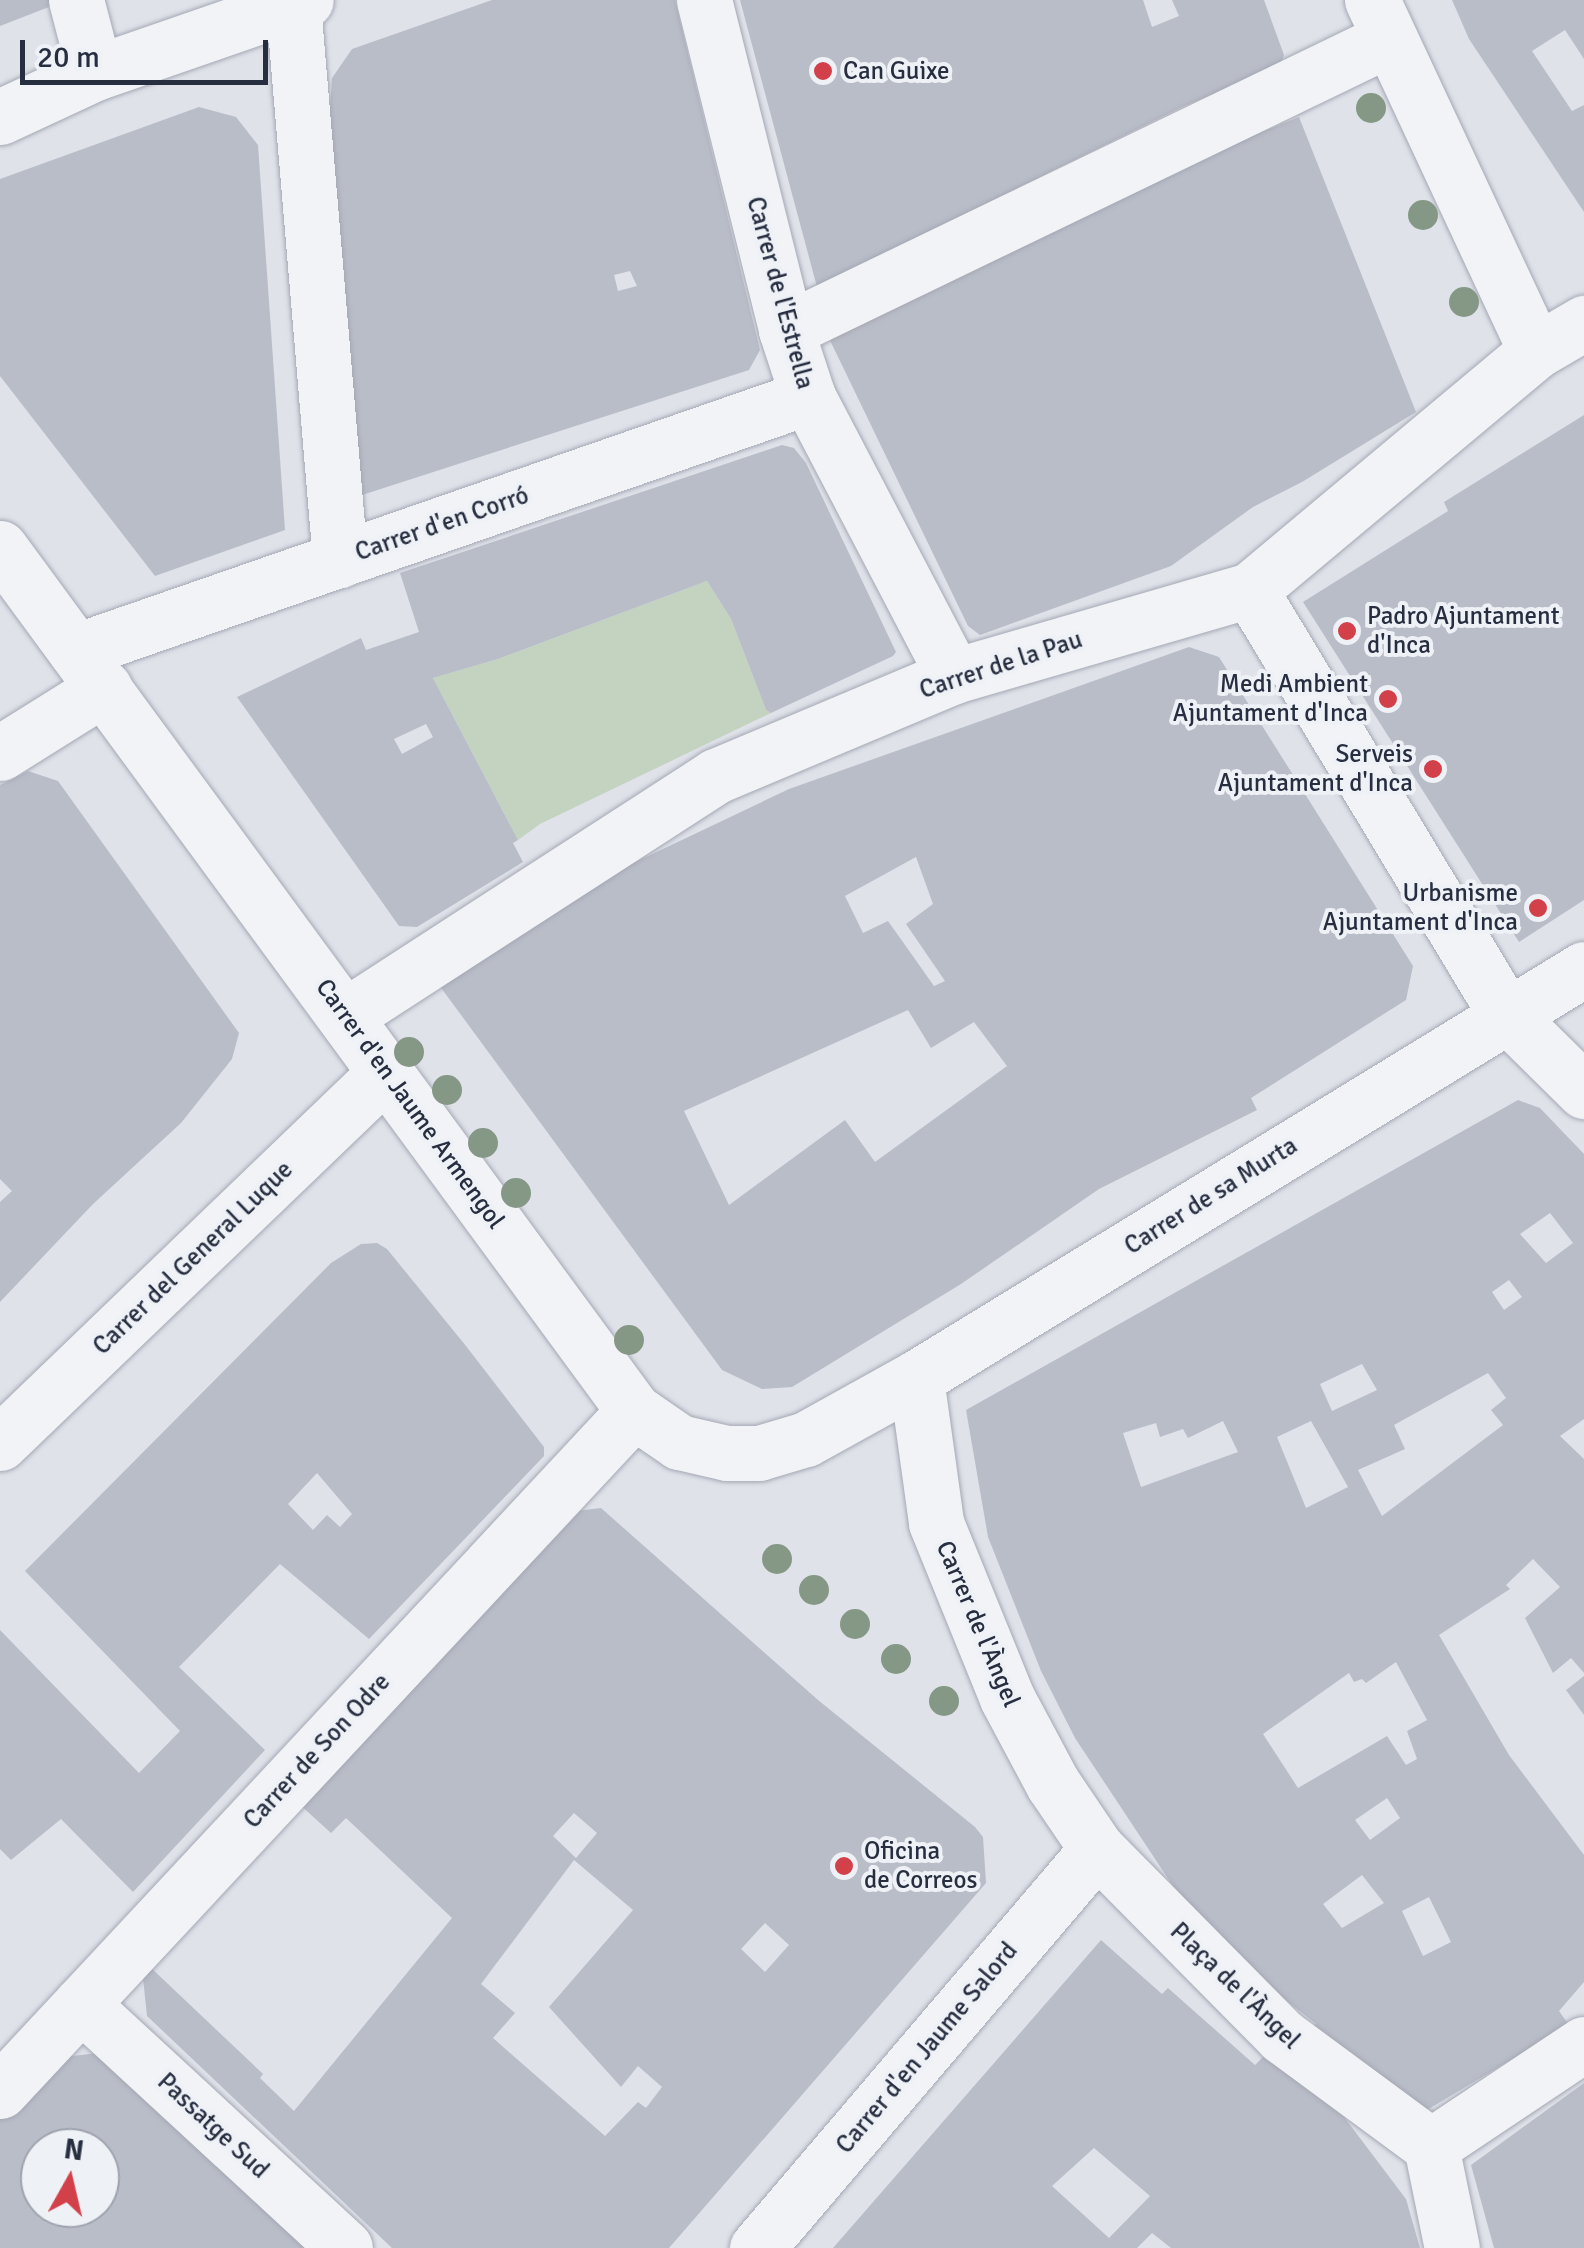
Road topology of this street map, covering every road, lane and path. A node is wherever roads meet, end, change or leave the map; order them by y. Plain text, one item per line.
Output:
1 (76, 0) edge
2 (704, 0) edge
3 (299, 2) edge
4 (1381, 20) edge
5 (95, 73) junction
6 (0, 116) edge
7 (1584, 324) edge
8 (786, 330) junction
9 (1536, 351) junction
10 (808, 398) junction
11 (0, 548) edge
12 (340, 560) junction
13 (1250, 590) junction
14 (90, 670) junction
15 (954, 676) junction
16 (0, 753) edge
17 (1584, 969) edge
18 (1506, 1014) junction
19 (346, 1016) junction
20 (386, 1072) junction
21 (1584, 1091) edge
22 (916, 1378) junction
23 (634, 1410) junction
24 (0, 1443) edge
25 (1098, 1849) junction
26 (81, 2004) junction
27 (1584, 2044) edge
28 (0, 2091) edge
29 (1431, 2146) junction
30 (345, 2248) edge
31 (757, 2248) edge
32 (1452, 2248) edge

1 - 5 street
2 - 8 street, Carrer de l'Estrella
3 - 5 street
3 - 12 street
4 - 8 street
4 - 9 street
5 - 6 street
7 - 9 street, Carrer de la Pau
8 - 10 street, Carrer de l'Estrella
9 - 13 street, Carrer de la Pau
10 - 12 street, Carrer d'en Corró
10 - 15 street, Carrer de l'Estrella
11 - 14 street, Carrer d'en Jaume Armengol
12 - 14 street, Carrer d'en Corró
13 - 15 street, Carrer de la Pau
13 - 18 street
14 - 16 street, Carrer d'en Corró
14 - 19 street, Carrer d'en Jaume Armengol
15 - 19 street, Carrer de la Pau
17 - 18 street, Carrer de sa Murta
18 - 21 street
18 - 22 street, Carrer de sa Murta
19 - 20 street, Carrer d'en Jaume Armengol
20 - 23 street, Carrer d'en Jaume Armengol
20 - 24 street, Carrer del General Luque
22 - 23 street, Carrer d'en Jaume Armengol
22 - 25 street, Carrer de l'Àngel
23 - 26 street, Carrer de Son Odre
25 - 29 street, Plaça de l'Àngel
25 - 31 street, Carrer d'en Jaume Salord
26 - 28 street, Carrer de Son Odre
26 - 30 street, Passatge Sud
27 - 29 street
29 - 32 street

